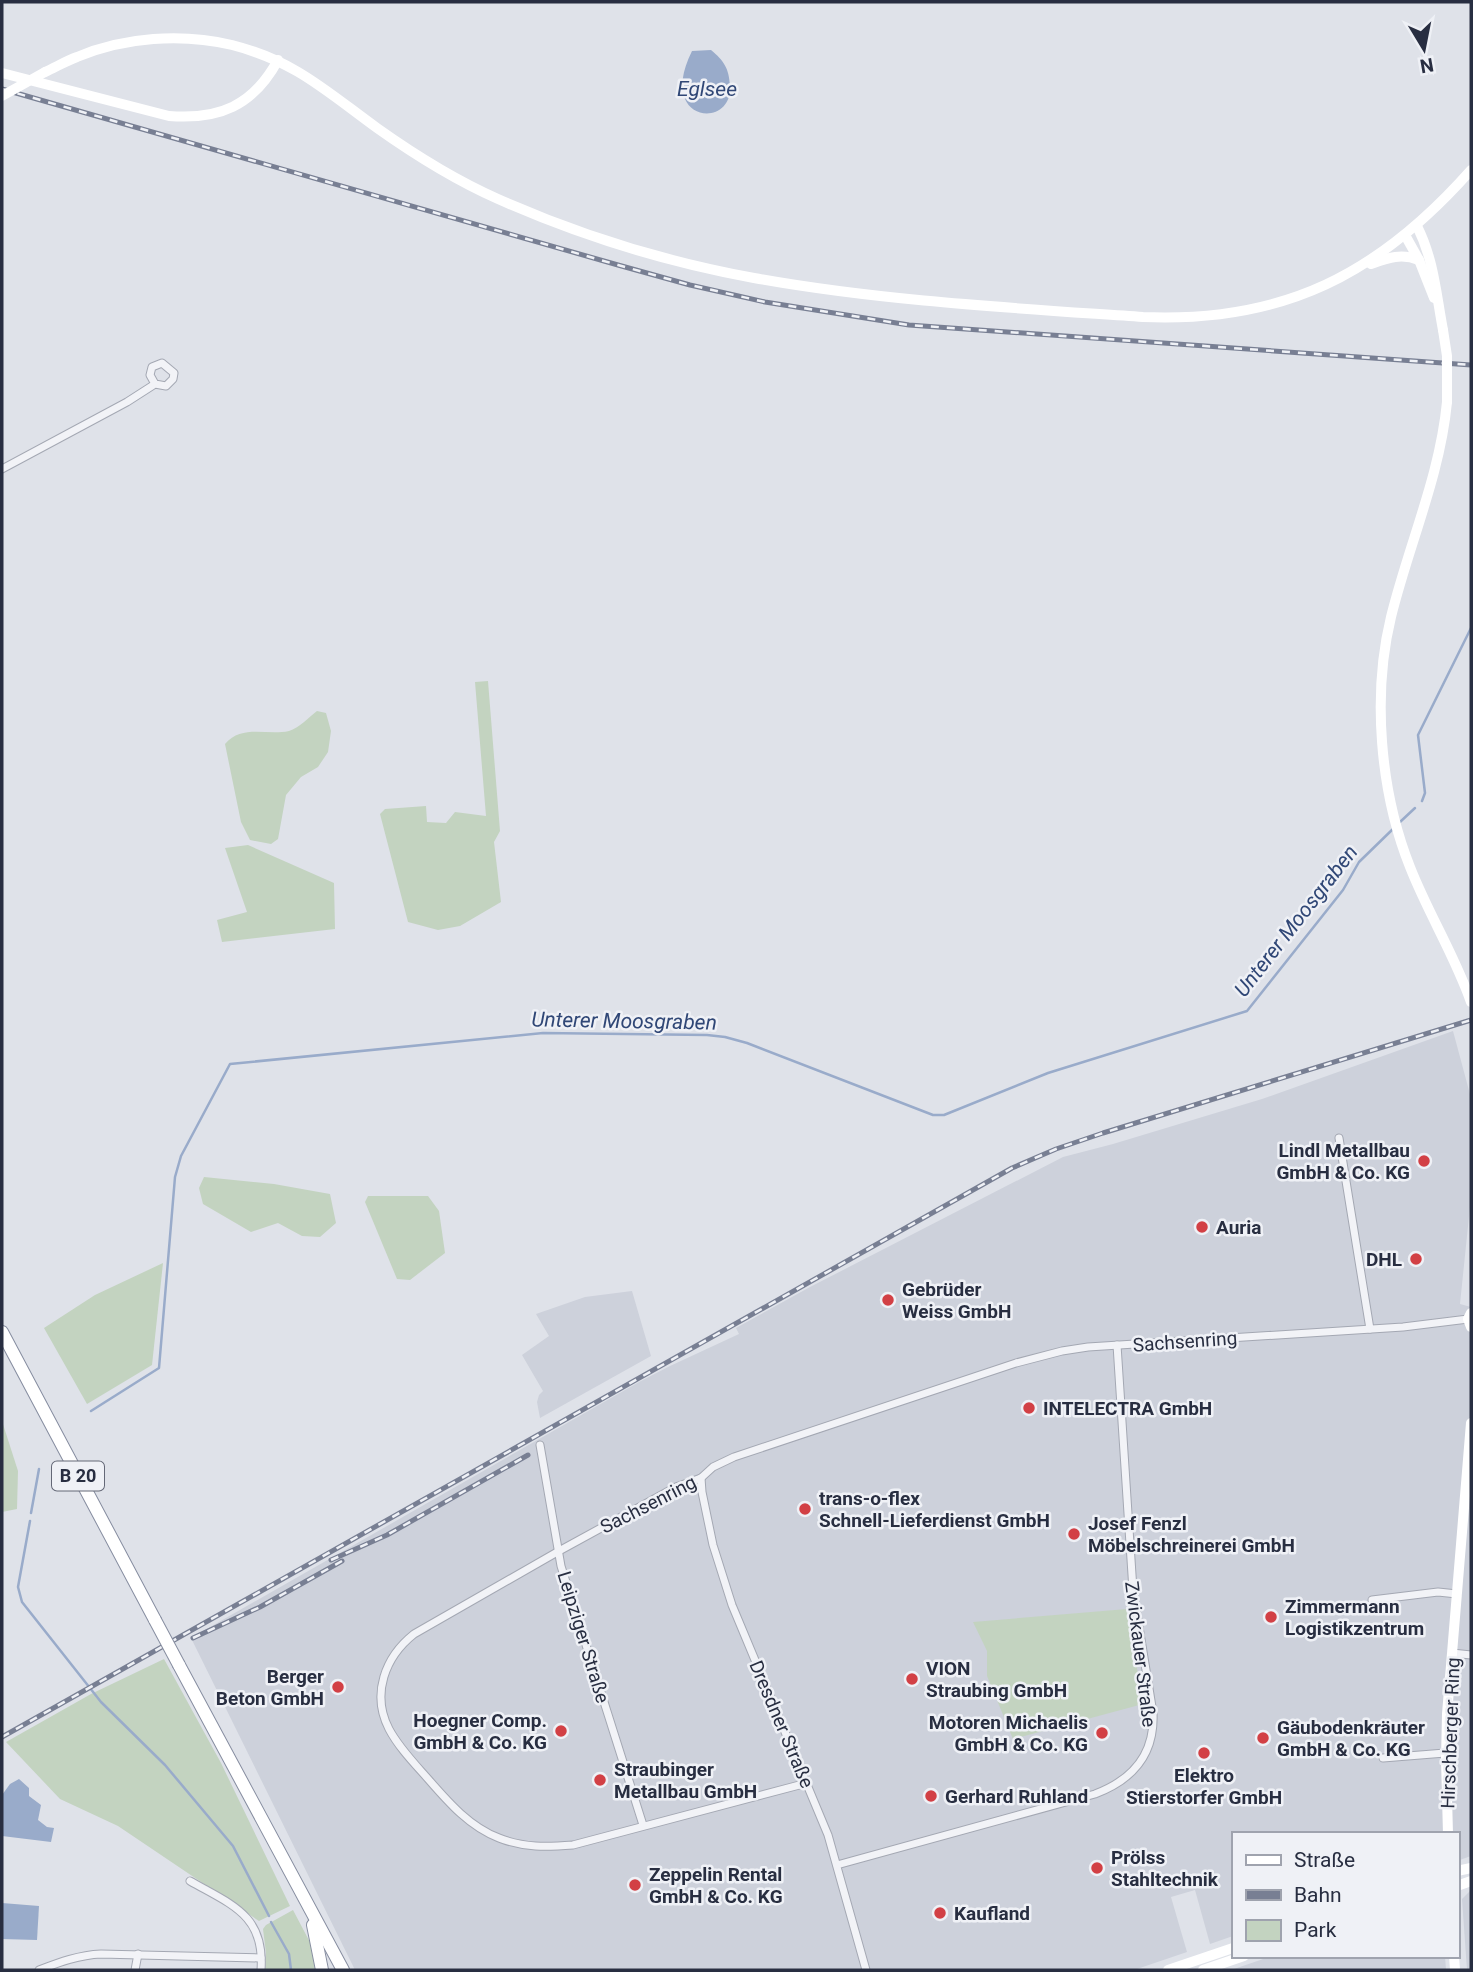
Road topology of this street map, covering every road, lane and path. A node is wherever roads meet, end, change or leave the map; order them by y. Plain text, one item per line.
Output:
1 (278, 60) junction
2 (2, 73) edge
3 (2, 96) edge
4 (1471, 170) edge
5 (1417, 226) junction
6 (1405, 235) junction
7 (1419, 260) junction
8 (1357, 269) junction
9 (1443, 326) junction
10 (155, 384) junction
11 (2, 469) edge
12 (1471, 1002) edge
13 (1339, 1138) dead end
14 (1470, 1320) edge
15 (1370, 1329) junction
16 (2, 1332) edge
17 (1117, 1345) junction
18 (1471, 1423) edge
19 (540, 1445) dead end
20 (701, 1478) junction
21 (559, 1551) junction
22 (1457, 1594) junction
23 (1371, 1600) dead end
24 (1452, 1653) junction
25 (1471, 1655) edge
26 (1446, 1753) junction
27 (1383, 1758) dead end
28 (807, 1783) junction
29 (643, 1825) junction
30 (1448, 1832) edge
31 (837, 1865) junction
32 (190, 1881) dead end
33 (312, 1914) junction
34 (1232, 1948) edge
35 (138, 1954) junction
36 (261, 1958) junction
37 (1238, 1958) edge
38 (39, 1970) edge
39 (135, 1970) edge
40 (261, 1970) edge
41 (322, 1970) edge
42 (343, 1970) edge
43 (866, 1970) edge
44 (1168, 1970) edge
45 (1203, 1970) edge

1 - 2 street
1 - 3 street, bridge
1 - 8 street
4 - 5 street
5 - 6 street
5 - 9 street
6 - 7 street
6 - 8 street
7 - 8 street
7 - 9 street
9 - 12 street, bridge
10 - 10 street
10 - 11 street
13 - 15 street
14 - 15 street, Sachsenring
15 - 17 street, Sachsenring
16 - 33 highway, B 20, bridge
17 - 20 street, Sachsenring
17 - 31 street, Zwickauer Straße
18 - 22 street, Hirschberger Ring
19 - 21 street, Leipziger Straße
20 - 21 street, Sachsenring
20 - 28 street, Dresdner Straße
21 - 29 street, Leipziger Straße
21 - 29 street, Sachsenring
22 - 23 street
22 - 24 street, Hirschberger Ring
24 - 25 street
24 - 26 street, Hirschberger Ring
26 - 27 street
26 - 30 street, Hirschberger Ring
28 - 29 street, Sachsenring
28 - 31 street, Dresdner Straße
31 - 43 street, Dresdner Straße
32 - 36 street
33 - 41 highway
33 - 42 highway, B 20
34 - 44 street
35 - 36 street
35 - 38 street
35 - 39 street
36 - 40 street
37 - 45 street

